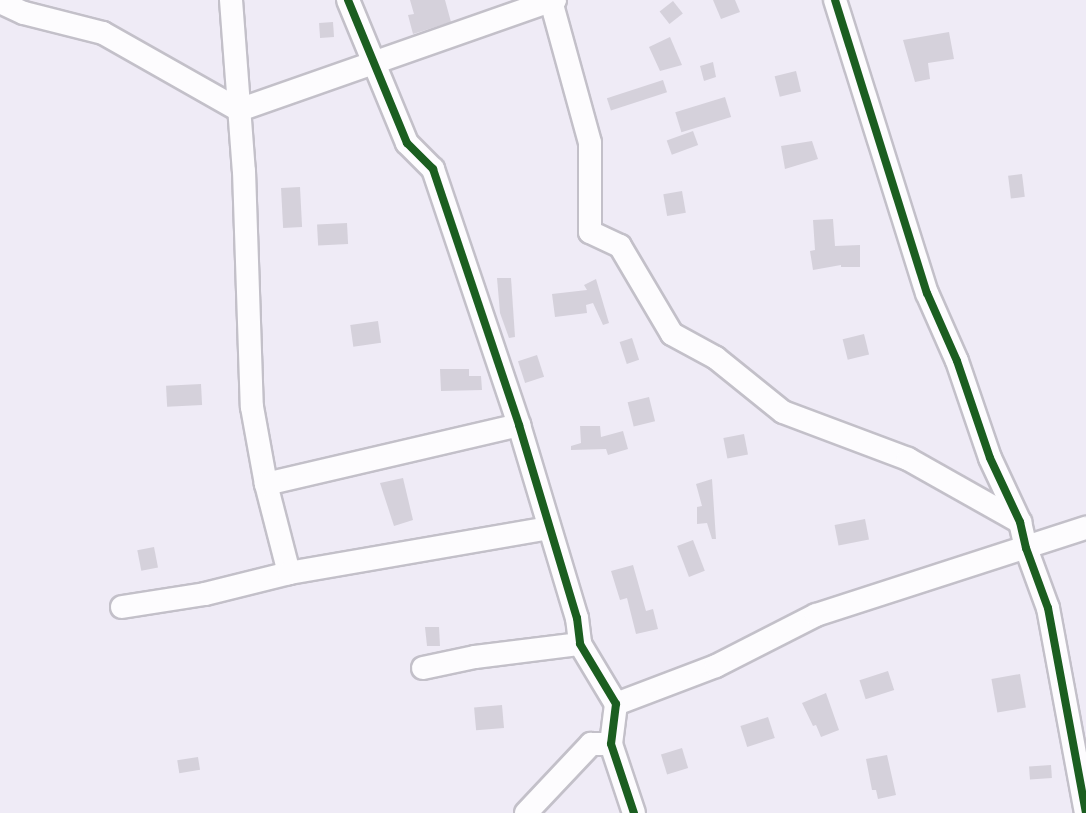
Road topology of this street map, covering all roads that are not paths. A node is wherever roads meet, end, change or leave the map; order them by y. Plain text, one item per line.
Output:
1 (231, 0) edge
2 (348, 0) edge
3 (835, 0) edge
4 (553, 1) edge
5 (0, 2) edge
6 (374, 63) junction
7 (239, 110) junction
8 (519, 425) junction
9 (266, 484) junction
10 (1020, 522) junction
11 (549, 528) junction
12 (1086, 528) edge
13 (1026, 548) junction
14 (289, 573) junction
15 (122, 607) dead end
16 (580, 644) junction
17 (423, 668) dead end
18 (616, 704) junction
19 (612, 744) junction
20 (526, 813) edge
21 (634, 813) edge
22 (1086, 813) edge

1 - 7 street
2 - 6 street
3 - 10 street
4 - 6 street
4 - 10 street
5 - 7 street
6 - 7 street
6 - 8 street
7 - 9 street
8 - 9 street
8 - 11 street
9 - 14 street
10 - 13 street
11 - 14 street
11 - 16 street
12 - 13 street
13 - 18 street
13 - 22 street
14 - 15 street
16 - 17 street
16 - 18 street
18 - 19 street
19 - 20 street
19 - 21 street

